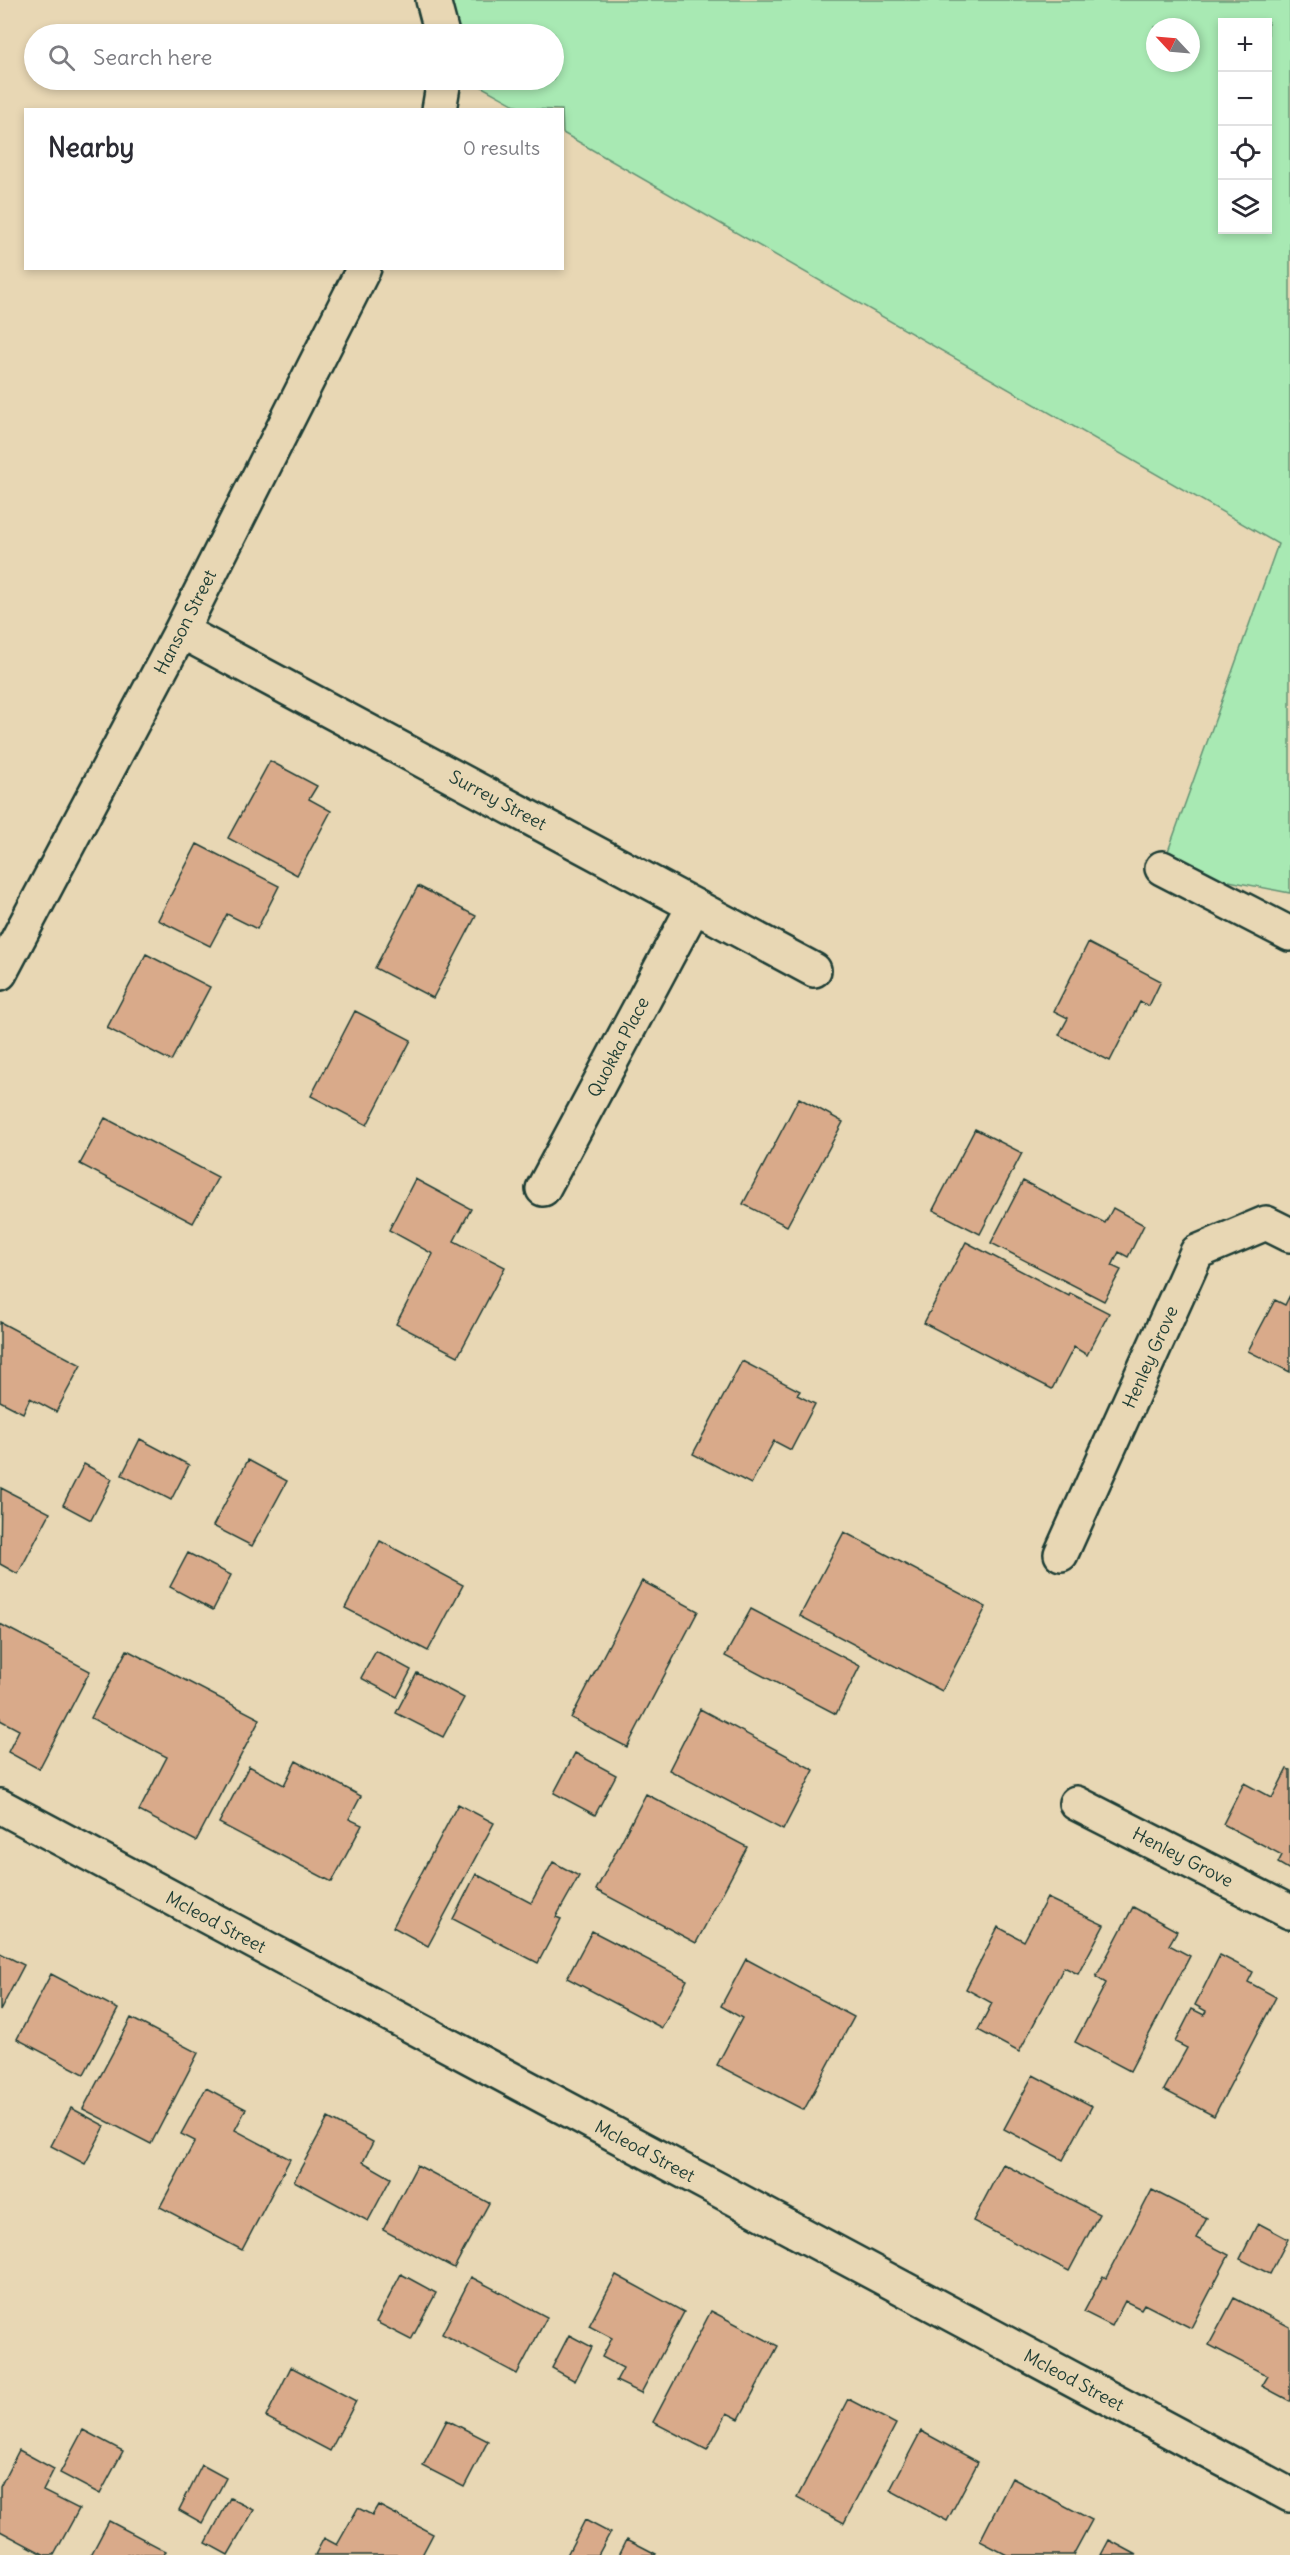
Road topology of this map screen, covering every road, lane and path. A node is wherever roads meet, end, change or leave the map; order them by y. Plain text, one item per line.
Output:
1 (433, 0) edge
2 (439, 24) edge
3 (442, 90) edge
4 (439, 108) edge
5 (363, 270) edge
6 (181, 631) junction
7 (1162, 868) dead end
8 (694, 906) junction
9 (1290, 934) edge
10 (814, 970) dead end
11 (0, 973) edge
12 (543, 1189) dead end
13 (1290, 1235) edge
14 (1061, 1554) dead end
15 (1076, 1803) dead end
16 (0, 1806) edge
17 (1290, 1912) edge
18 (1290, 2495) edge

1 - 2 street
3 - 4 street
5 - 6 street, Hanson Street
6 - 8 street, Surrey Street
6 - 11 street, Hanson Street
7 - 9 street
8 - 10 street, Surrey Street
8 - 12 street, Quokka Place
13 - 14 street, Henley Grove
15 - 17 street, Henley Grove
16 - 18 street, Mcleod Street

